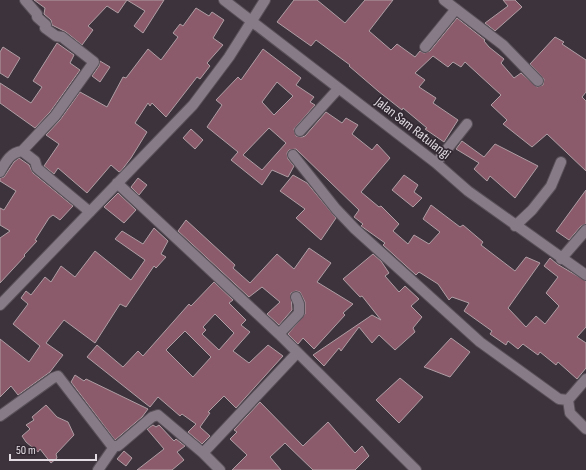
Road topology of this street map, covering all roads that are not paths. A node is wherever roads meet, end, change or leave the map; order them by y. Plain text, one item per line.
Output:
1 (25, 0) edge
2 (224, 0) edge
3 (265, 0) edge
4 (444, 0) edge
5 (456, 8) junction
6 (253, 21) junction
7 (425, 47) dead end
8 (538, 81) dead end
9 (338, 89) junction
10 (467, 124) dead end
11 (300, 131) dead end
12 (22, 151) junction
13 (293, 154) dead end
14 (561, 162) dead end
15 (436, 163) junction
16 (0, 172) edge
17 (117, 183) junction
18 (90, 212) junction
19 (515, 226) junction
20 (586, 230) edge
21 (561, 259) junction
22 (586, 275) edge
23 (296, 298) dead end
24 (0, 305) edge
25 (279, 334) junction
26 (297, 353) junction
27 (586, 379) edge
28 (568, 400) junction
29 (0, 416) edge
30 (586, 429) edge
31 (114, 447) junction
32 (203, 453) junction
33 (98, 470) edge
34 (220, 470) edge
35 (416, 470) edge

1 - 12 street
2 - 6 street, Jalan Sam Ratulangi
3 - 6 street
4 - 5 street
5 - 7 street
5 - 8 street
6 - 9 street, Jalan Sam Ratulangi
6 - 17 street
9 - 11 street
9 - 15 street, Jalan Sam Ratulangi
10 - 15 street
12 - 16 street
12 - 18 street
13 - 28 street
14 - 19 street
15 - 19 street, Jalan Sam Ratulangi
17 - 18 street
17 - 25 street
18 - 24 street
19 - 21 street, Jalan Sam Ratulangi
20 - 21 street
21 - 22 street, Jalan Sam Ratulangi
23 - 25 street
25 - 26 street
26 - 32 street
26 - 35 street
27 - 28 street
28 - 30 street
29 - 31 street
31 - 32 street
31 - 33 street
32 - 34 street

